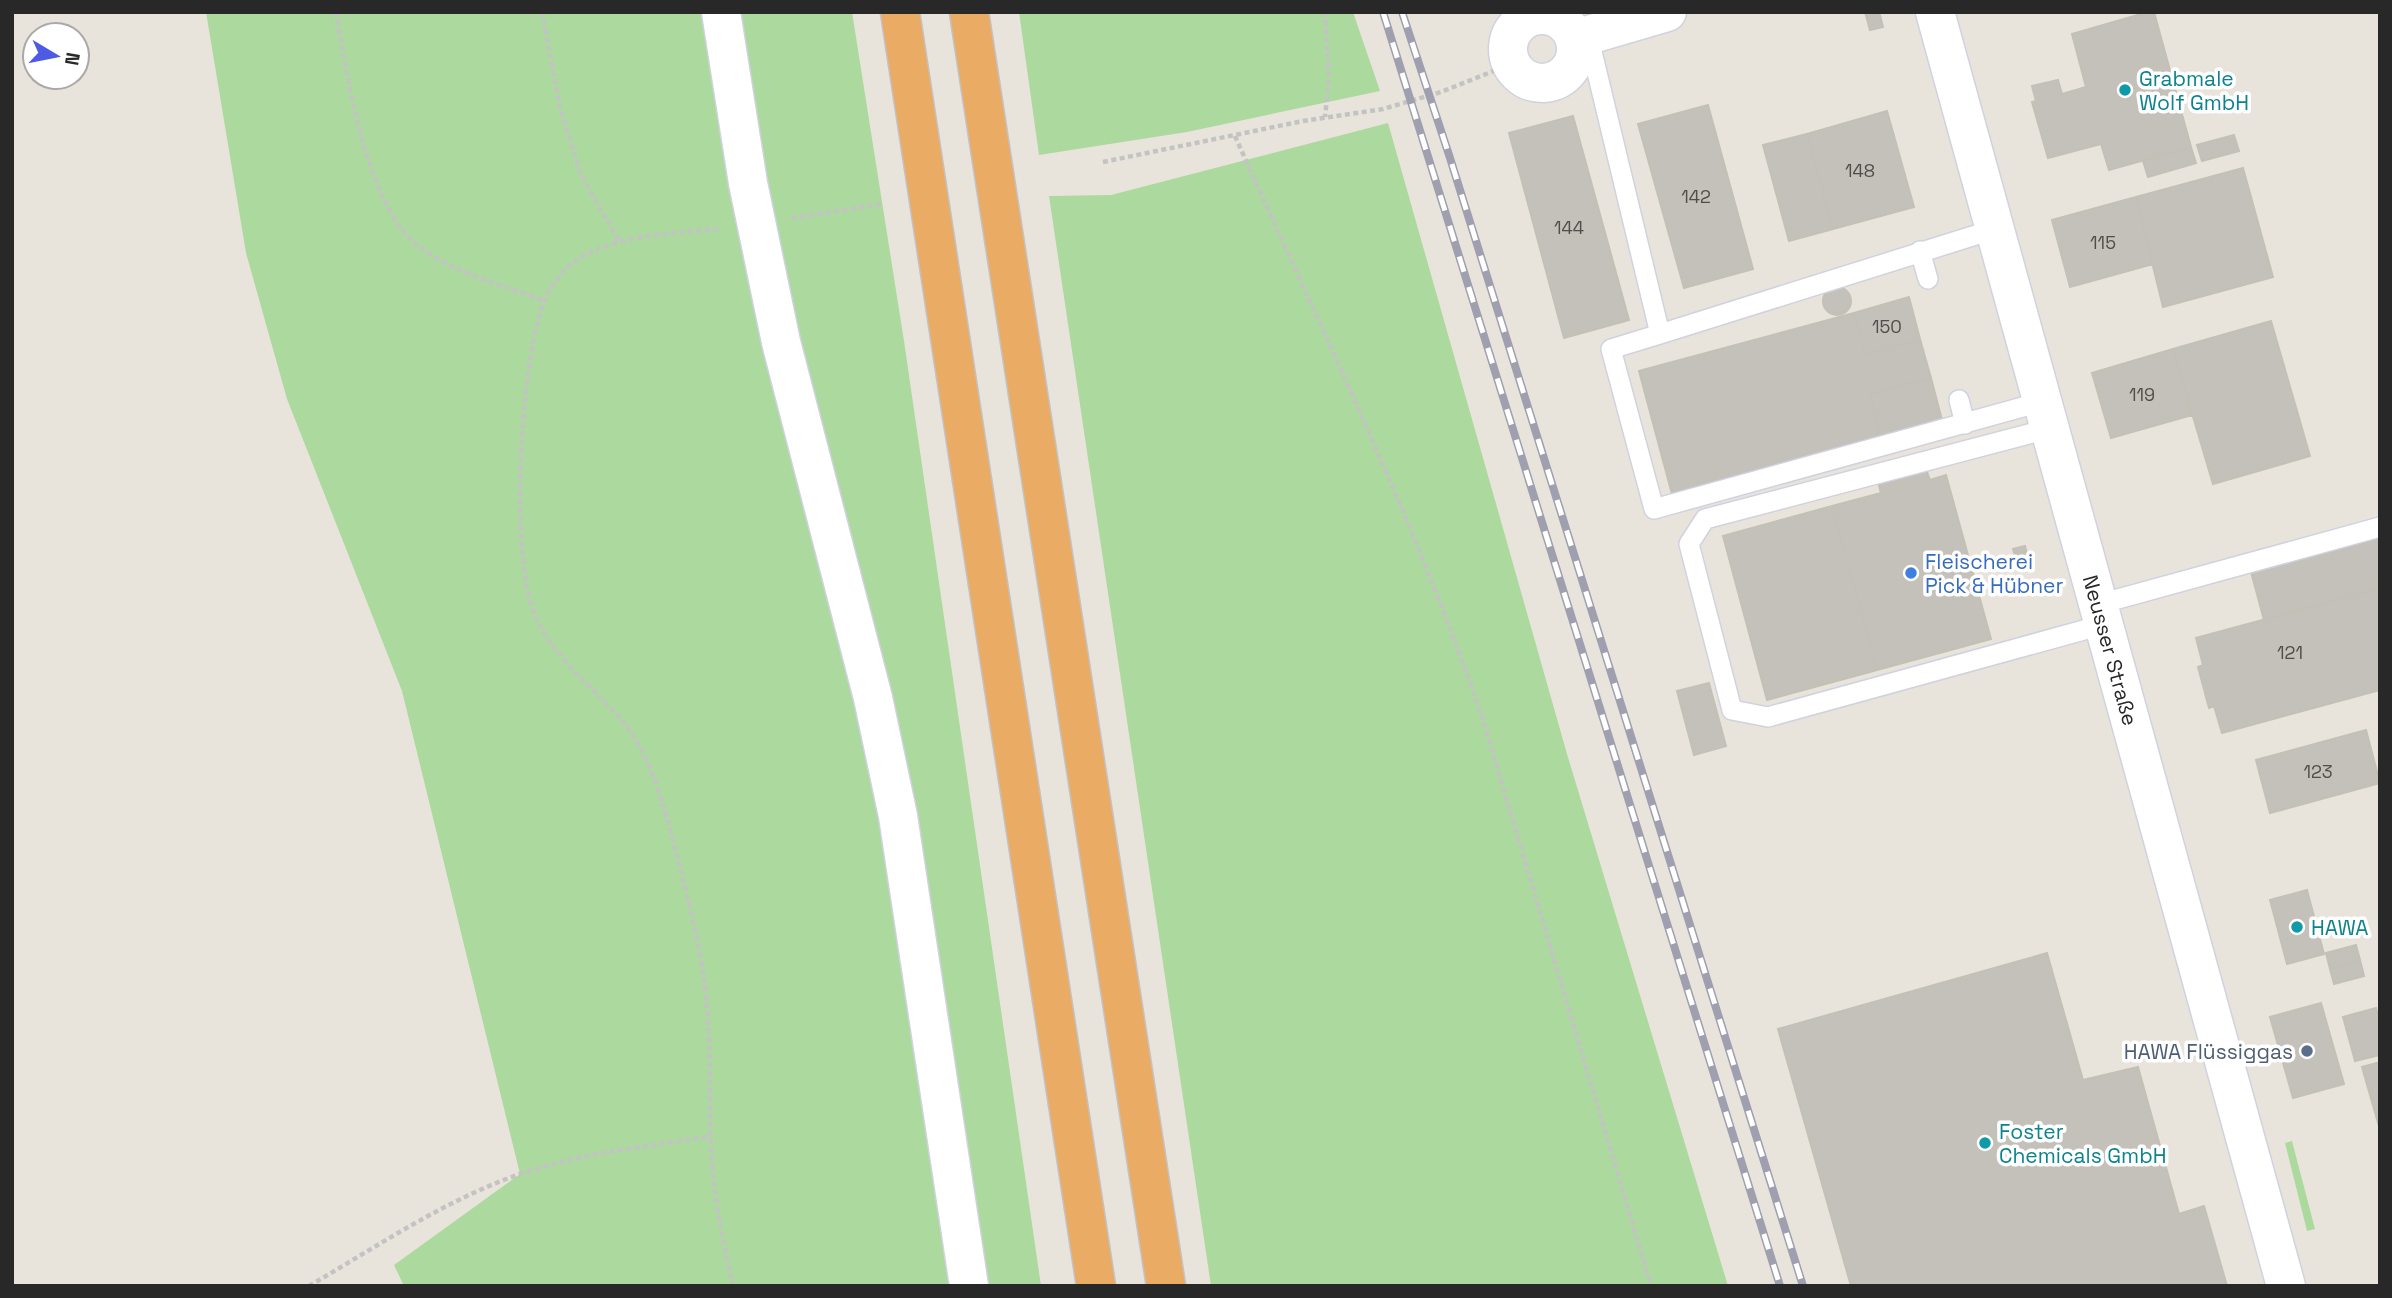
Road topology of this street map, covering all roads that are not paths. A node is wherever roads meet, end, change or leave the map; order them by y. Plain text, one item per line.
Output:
1 (720, 12) edge
2 (900, 12) edge
3 (969, 12) edge
4 (1667, 12) edge
5 (1935, 12) edge
6 (1581, 37) junction
7 (1995, 229) junction
8 (1920, 251) junction
9 (1928, 279) dead end
10 (1660, 334) junction
11 (1959, 400) dead end
12 (2045, 416) junction
13 (1965, 424) junction
14 (2380, 527) edge
15 (2099, 615) junction
16 (969, 1286) edge
17 (1096, 1286) edge
18 (1166, 1286) edge
19 (2286, 1286) edge

1 - 16 street
2 - 17 highway
3 - 18 highway
4 - 6 street
5 - 7 street, Neusser Straße
6 - 6 street
6 - 10 lane
7 - 8 lane
7 - 12 street, Neusser Straße
8 - 9 lane
8 - 10 lane
10 - 13 lane
11 - 13 lane
12 - 13 lane
12 - 15 street, Neusser Straße
12 - 15 lane
14 - 15 lane
15 - 19 street, Neusser Straße

